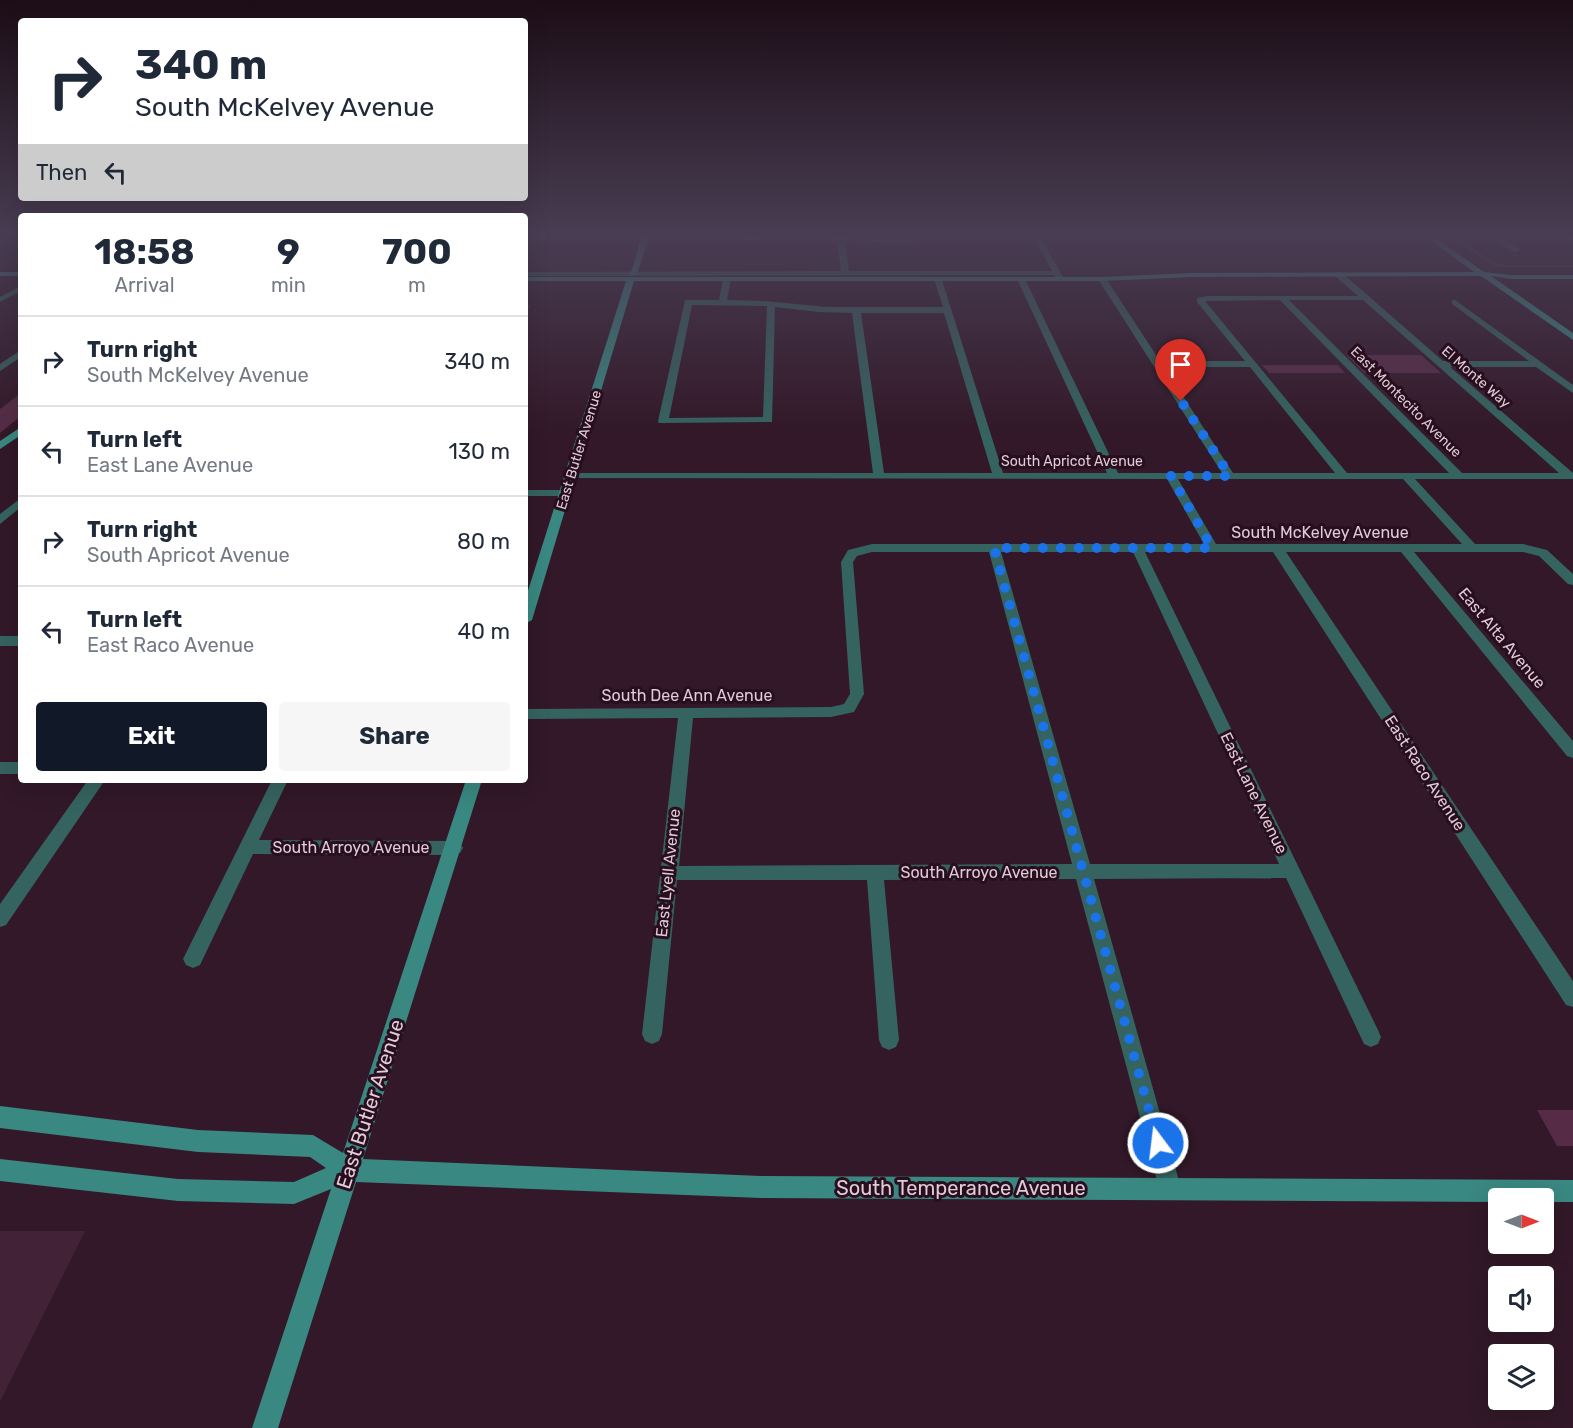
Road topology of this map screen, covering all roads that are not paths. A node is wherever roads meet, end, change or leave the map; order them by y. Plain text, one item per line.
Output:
1 (624, 301) edge
2 (944, 301) edge
3 (1031, 301) edge
4 (1116, 301) edge
5 (1201, 301) edge
6 (1285, 301) edge
7 (1368, 301) edge
8 (1521, 301) edge
9 (1537, 301) edge
10 (723, 302) joint
11 (1455, 302) dead end
12 (771, 304) junction
13 (1550, 309) dead end
14 (856, 310) junction
15 (947, 310) junction
16 (1559, 315) dead end
17 (1573, 325) edge
18 (1573, 337) edge
19 (18, 355) edge
20 (1157, 364) junction
21 (1251, 364) junction
22 (1441, 364) junction
23 (1538, 364) junction
24 (0, 368) edge
25 (1573, 390) edge
26 (18, 431) edge
27 (0, 446) edge
28 (571, 476) junction
29 (879, 476) junction
30 (999, 476) junction
31 (1114, 476) junction
32 (1171, 476) junction
33 (1230, 476) junction
34 (1344, 476) junction
35 (1406, 476) junction
36 (1459, 476) junction
37 (1571, 476) edge
38 (566, 492) junction
39 (528, 493) edge
40 (18, 504) edge
41 (0, 520) edge
42 (994, 548) junction
43 (1137, 548) junction
44 (1212, 548) junction
45 (1277, 548) junction
46 (1404, 548) junction
47 (1472, 548) junction
48 (1573, 582) edge
49 (528, 611) edge
50 (0, 641) edge
51 (18, 641) edge
52 (849, 708) joint
53 (686, 713) junction
54 (528, 714) edge
55 (1573, 752) edge
56 (0, 768) edge
57 (18, 768) edge
58 (95, 783) edge
59 (279, 783) edge
60 (473, 783) edge
61 (248, 847) junction
62 (454, 848) junction
63 (1291, 871) junction
64 (875, 872) junction
65 (1083, 872) junction
66 (668, 873) junction
67 (0, 919) edge
68 (193, 959) dead end
69 (1573, 998) edge
70 (652, 1034) dead end
71 (1371, 1037) dead end
72 (889, 1040) dead end
73 (0, 1117) edge
74 (0, 1170) edge
75 (349, 1170) junction
76 (1170, 1188) junction
77 (1573, 1191) edge
78 (265, 1428) edge

1 - 28 street, East Butler Avenue
2 - 15 street
3 - 31 street
4 - 20 street
5 - 21 street
6 - 36 street, East Montecito Avenue
7 - 22 street, El Monte Way
8 - 18 street
9 - 13 street
10 - 12 street
10 - 12 street
11 - 23 street
12 - 14 street
14 - 15 street
14 - 29 street
15 - 30 street
16 - 17 street
19 - 24 street
20 - 21 street
20 - 33 street
21 - 34 street
22 - 23 street
22 - 37 street, El Monte Way
23 - 25 street
26 - 27 street
28 - 29 street, South Apricot Avenue
28 - 38 street, East Butler Avenue
29 - 30 street, South Apricot Avenue
30 - 31 street, South Apricot Avenue
31 - 32 street, South Apricot Avenue
32 - 33 street, South Apricot Avenue
32 - 44 street
33 - 34 street, South Apricot Avenue
34 - 35 street, South Apricot Avenue
35 - 36 street, South Apricot Avenue
35 - 47 street
36 - 37 street, South Apricot Avenue
38 - 39 street
38 - 49 street, East Butler Avenue
40 - 41 street
42 - 43 street, South McKelvey Avenue
42 - 52 street, South McKelvey Avenue
42 - 65 street
43 - 44 street, South McKelvey Avenue
43 - 63 street, East Lane Avenue
44 - 45 street, South McKelvey Avenue
45 - 46 street, South McKelvey Avenue
45 - 69 street, East Raco Avenue
46 - 47 street, South McKelvey Avenue
46 - 55 street, East Alta Avenue
47 - 48 street, South McKelvey Avenue
50 - 51 street
52 - 53 street, South Dee Ann Avenue
53 - 54 street, South Dee Ann Avenue
53 - 66 street, East Lyell Avenue
56 - 57 street
58 - 67 street
59 - 61 street
60 - 62 street, East Butler Avenue
61 - 62 street, South Arroyo Avenue
61 - 68 street
62 - 75 street, East Butler Avenue
63 - 65 street, South Arroyo Avenue
63 - 71 street, East Lane Avenue
64 - 65 street, South Arroyo Avenue
64 - 66 street, South Arroyo Avenue
64 - 72 street
65 - 76 street
66 - 70 street, East Lyell Avenue
73 - 75 street
74 - 75 street, South Temperance Avenue
75 - 76 street, South Temperance Avenue
75 - 78 street, East Butler Avenue
76 - 77 street, South Temperance Avenue

